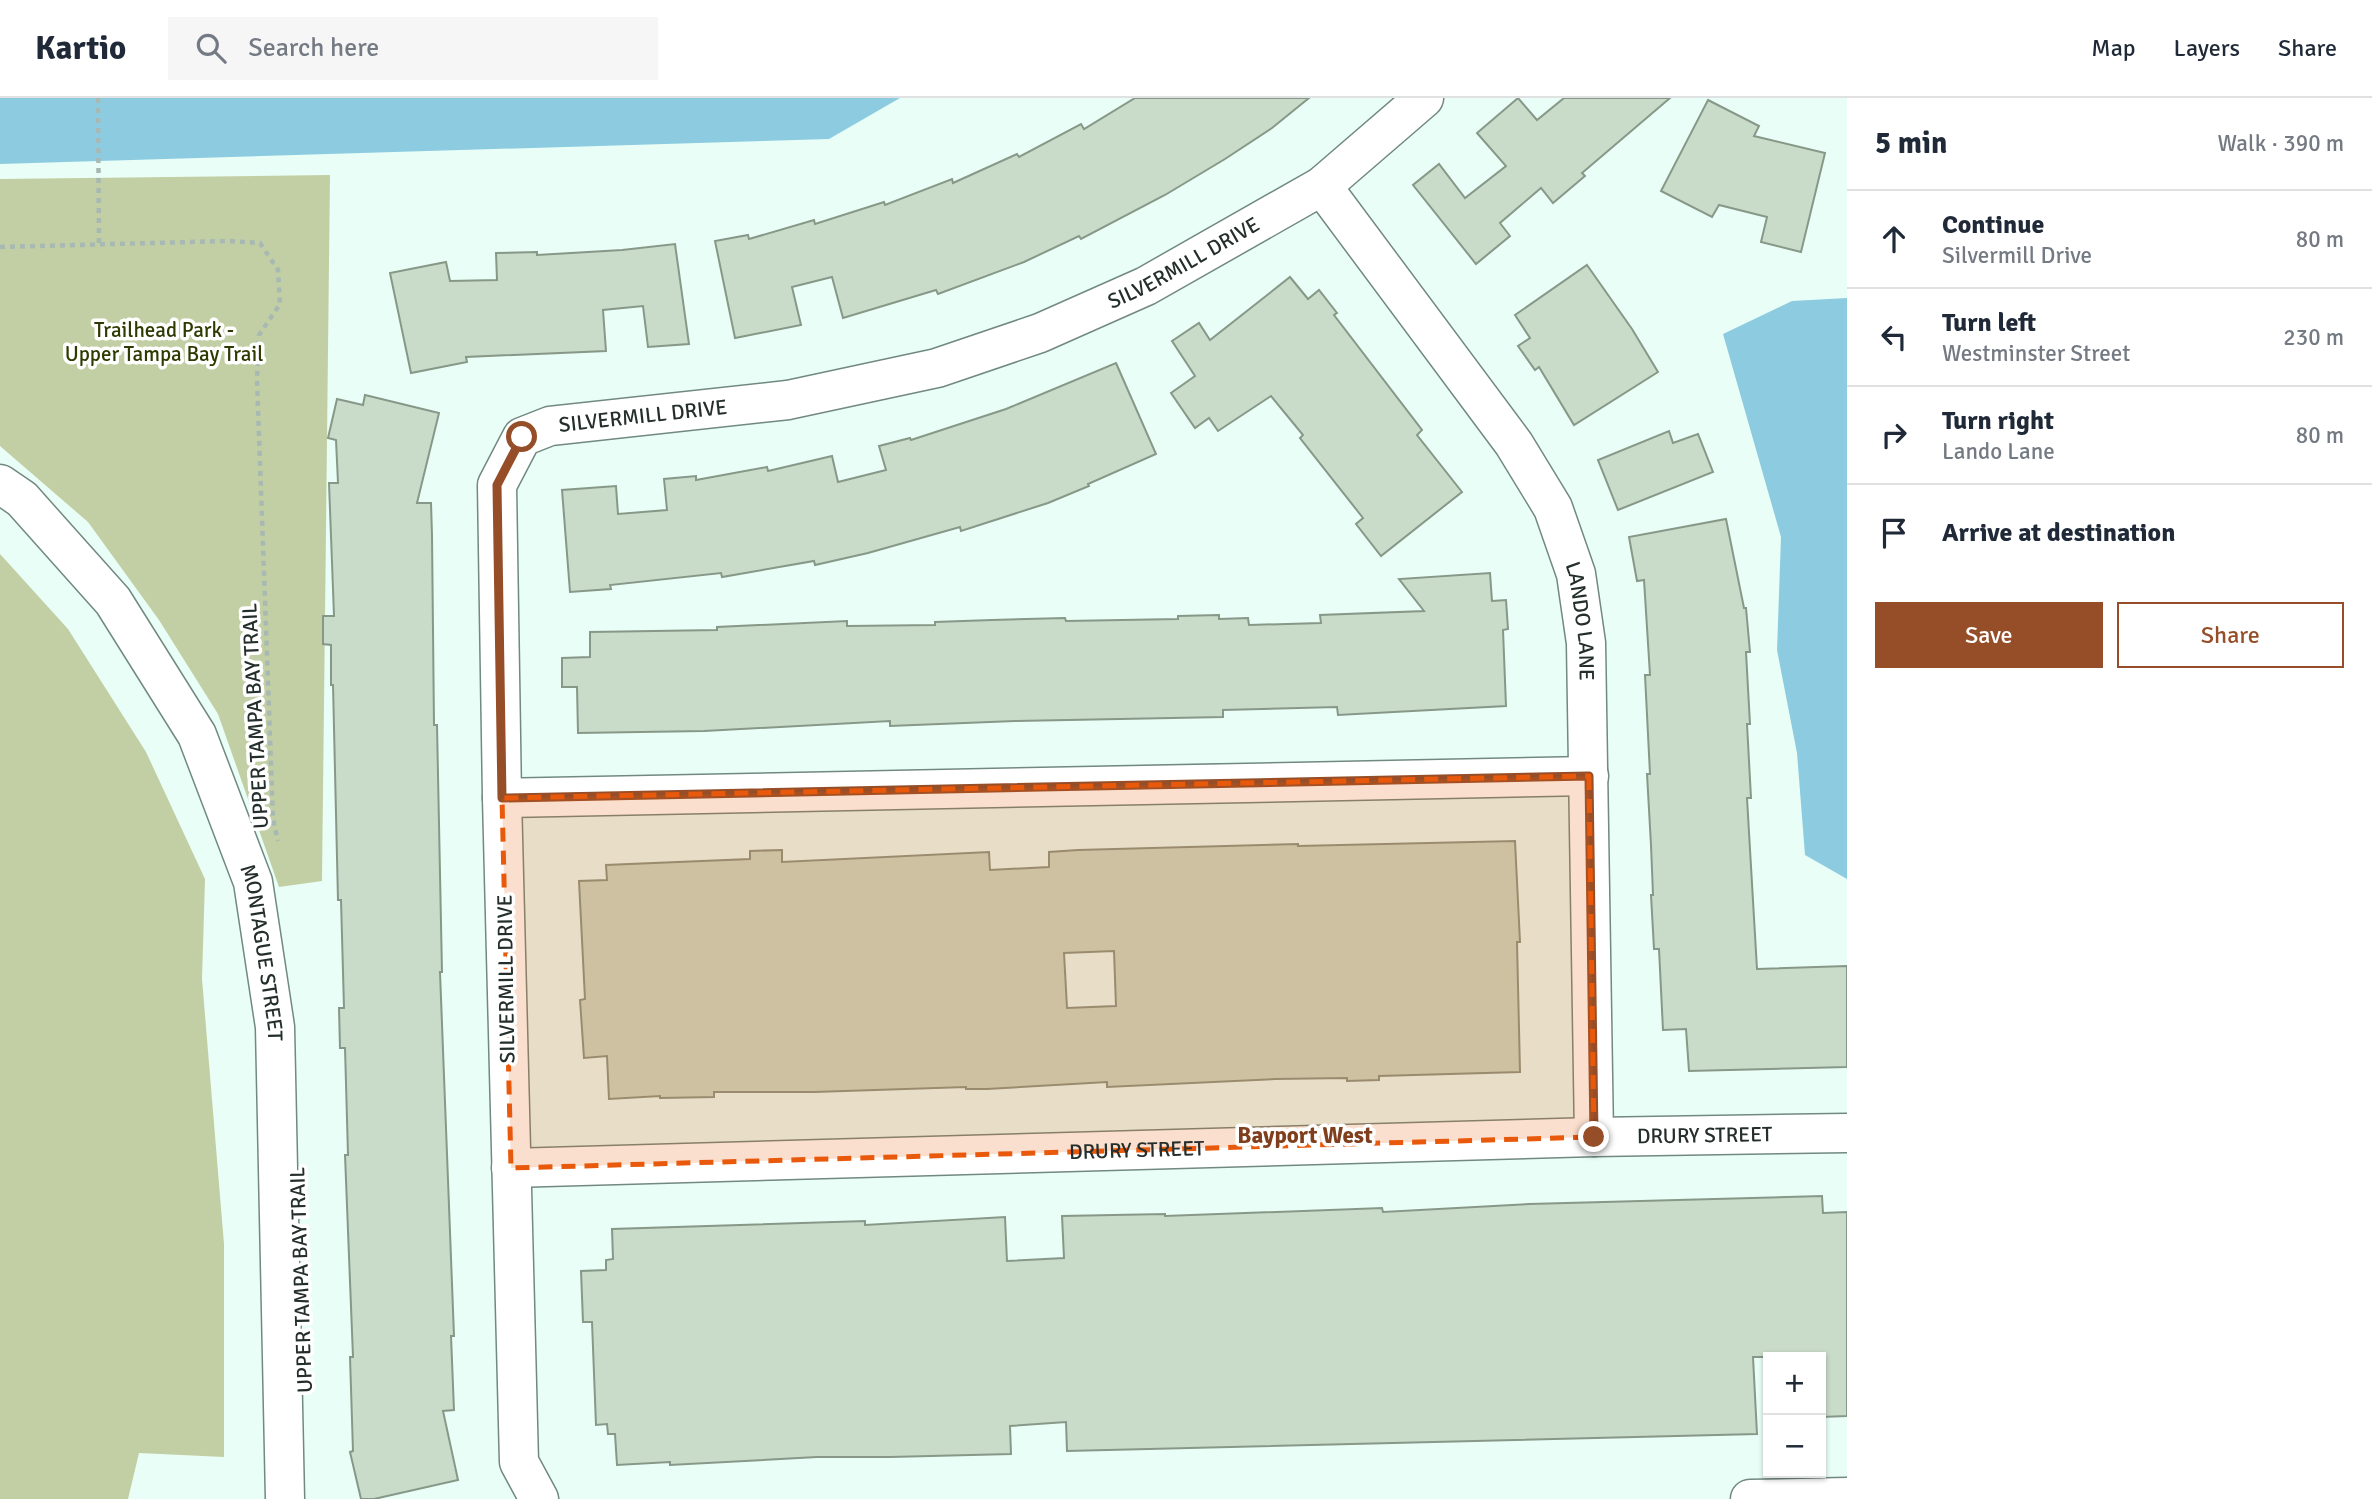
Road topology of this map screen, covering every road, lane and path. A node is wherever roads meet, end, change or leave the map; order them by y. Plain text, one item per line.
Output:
1 (98, 98) edge
2 (1424, 98) edge
3 (1322, 186) junction
4 (99, 246) junction
5 (0, 247) edge
6 (0, 484) edge
7 (1589, 776) junction
8 (502, 798) junction
9 (279, 846) dead end
10 (1847, 1133) edge
11 (1594, 1137) junction
12 (511, 1168) junction
13 (1847, 1497) edge
14 (285, 1499) edge
15 (539, 1499) edge
16 (1750, 1499) edge

1 - 4 path
2 - 3 street, SILVERMILL DRIVE
3 - 7 street, LANDO LANE
3 - 8 street, SILVERMILL DRIVE
4 - 5 path, UPPER TAMPA BAY TRAIL
4 - 9 path, UPPER TAMPA BAY TRAIL
6 - 14 street, MONTAGUE STREET
7 - 8 street
7 - 11 street, LANDO LANE
8 - 12 street, SILVERMILL DRIVE
10 - 11 street, DRURY STREET
11 - 12 street, DRURY STREET
12 - 15 street, SILVERMILL DRIVE
13 - 16 street

